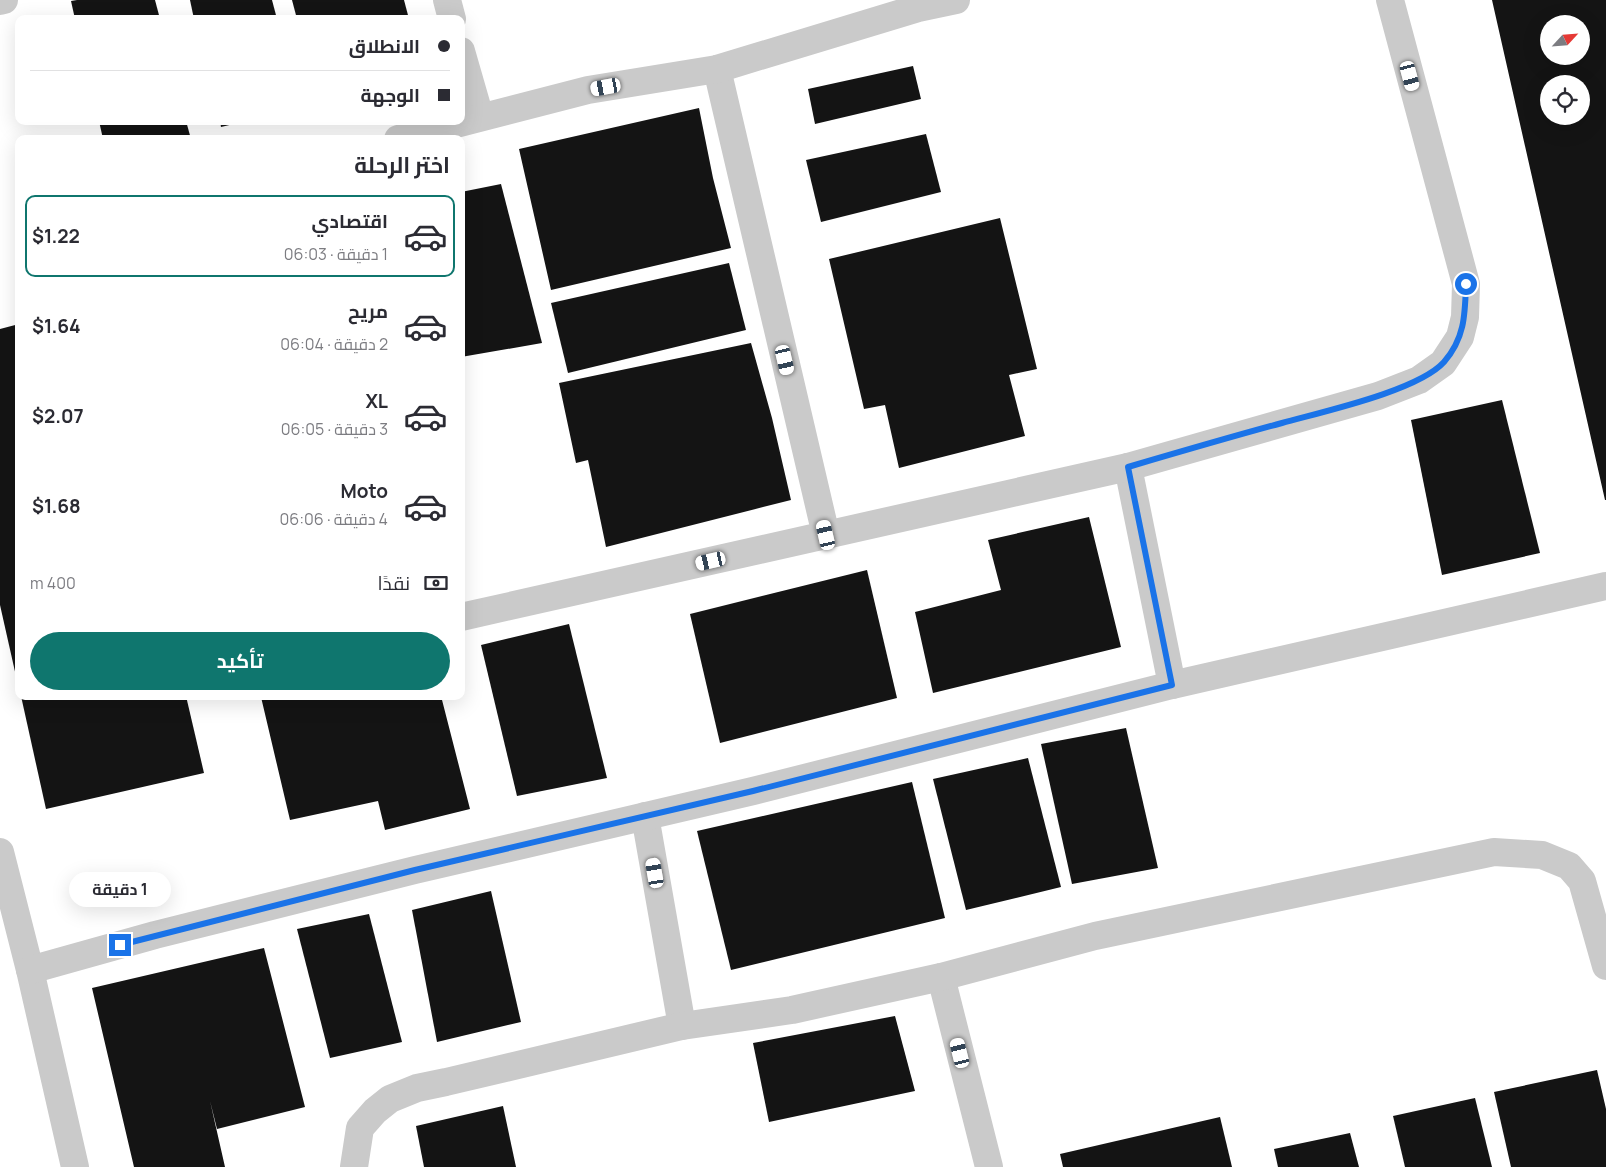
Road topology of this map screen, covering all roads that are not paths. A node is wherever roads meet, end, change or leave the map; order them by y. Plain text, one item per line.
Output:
1 (4, 0) edge
2 (447, 0) edge
3 (956, 0) edge
4 (1390, 0) edge
5 (0, 1) edge
6 (451, 15) edge
7 (465, 65) edge
8 (717, 69) junction
9 (480, 117) junction
10 (465, 121) edge
11 (450, 125) edge
12 (413, 135) edge
13 (1128, 467) junction
14 (826, 535) junction
15 (1606, 586) edge
16 (465, 616) edge
17 (1172, 685) junction
18 (645, 816) junction
19 (0, 852) edge
20 (1606, 966) edge
21 (30, 970) junction
22 (942, 977) junction
23 (682, 1026) junction
24 (75, 1167) edge
25 (354, 1167) edge
26 (989, 1167) edge

1 - 5 lane
2 - 6 lane
3 - 8 lane
4 - 13 lane
7 - 9 lane
8 - 9 lane
8 - 14 lane
9 - 10 lane
11 - 12 lane
13 - 14 lane
13 - 17 lane
14 - 16 lane
15 - 17 lane
17 - 18 lane
18 - 21 lane
18 - 23 lane
19 - 21 lane
20 - 22 lane
21 - 24 lane
22 - 23 lane
22 - 26 lane
23 - 25 lane

